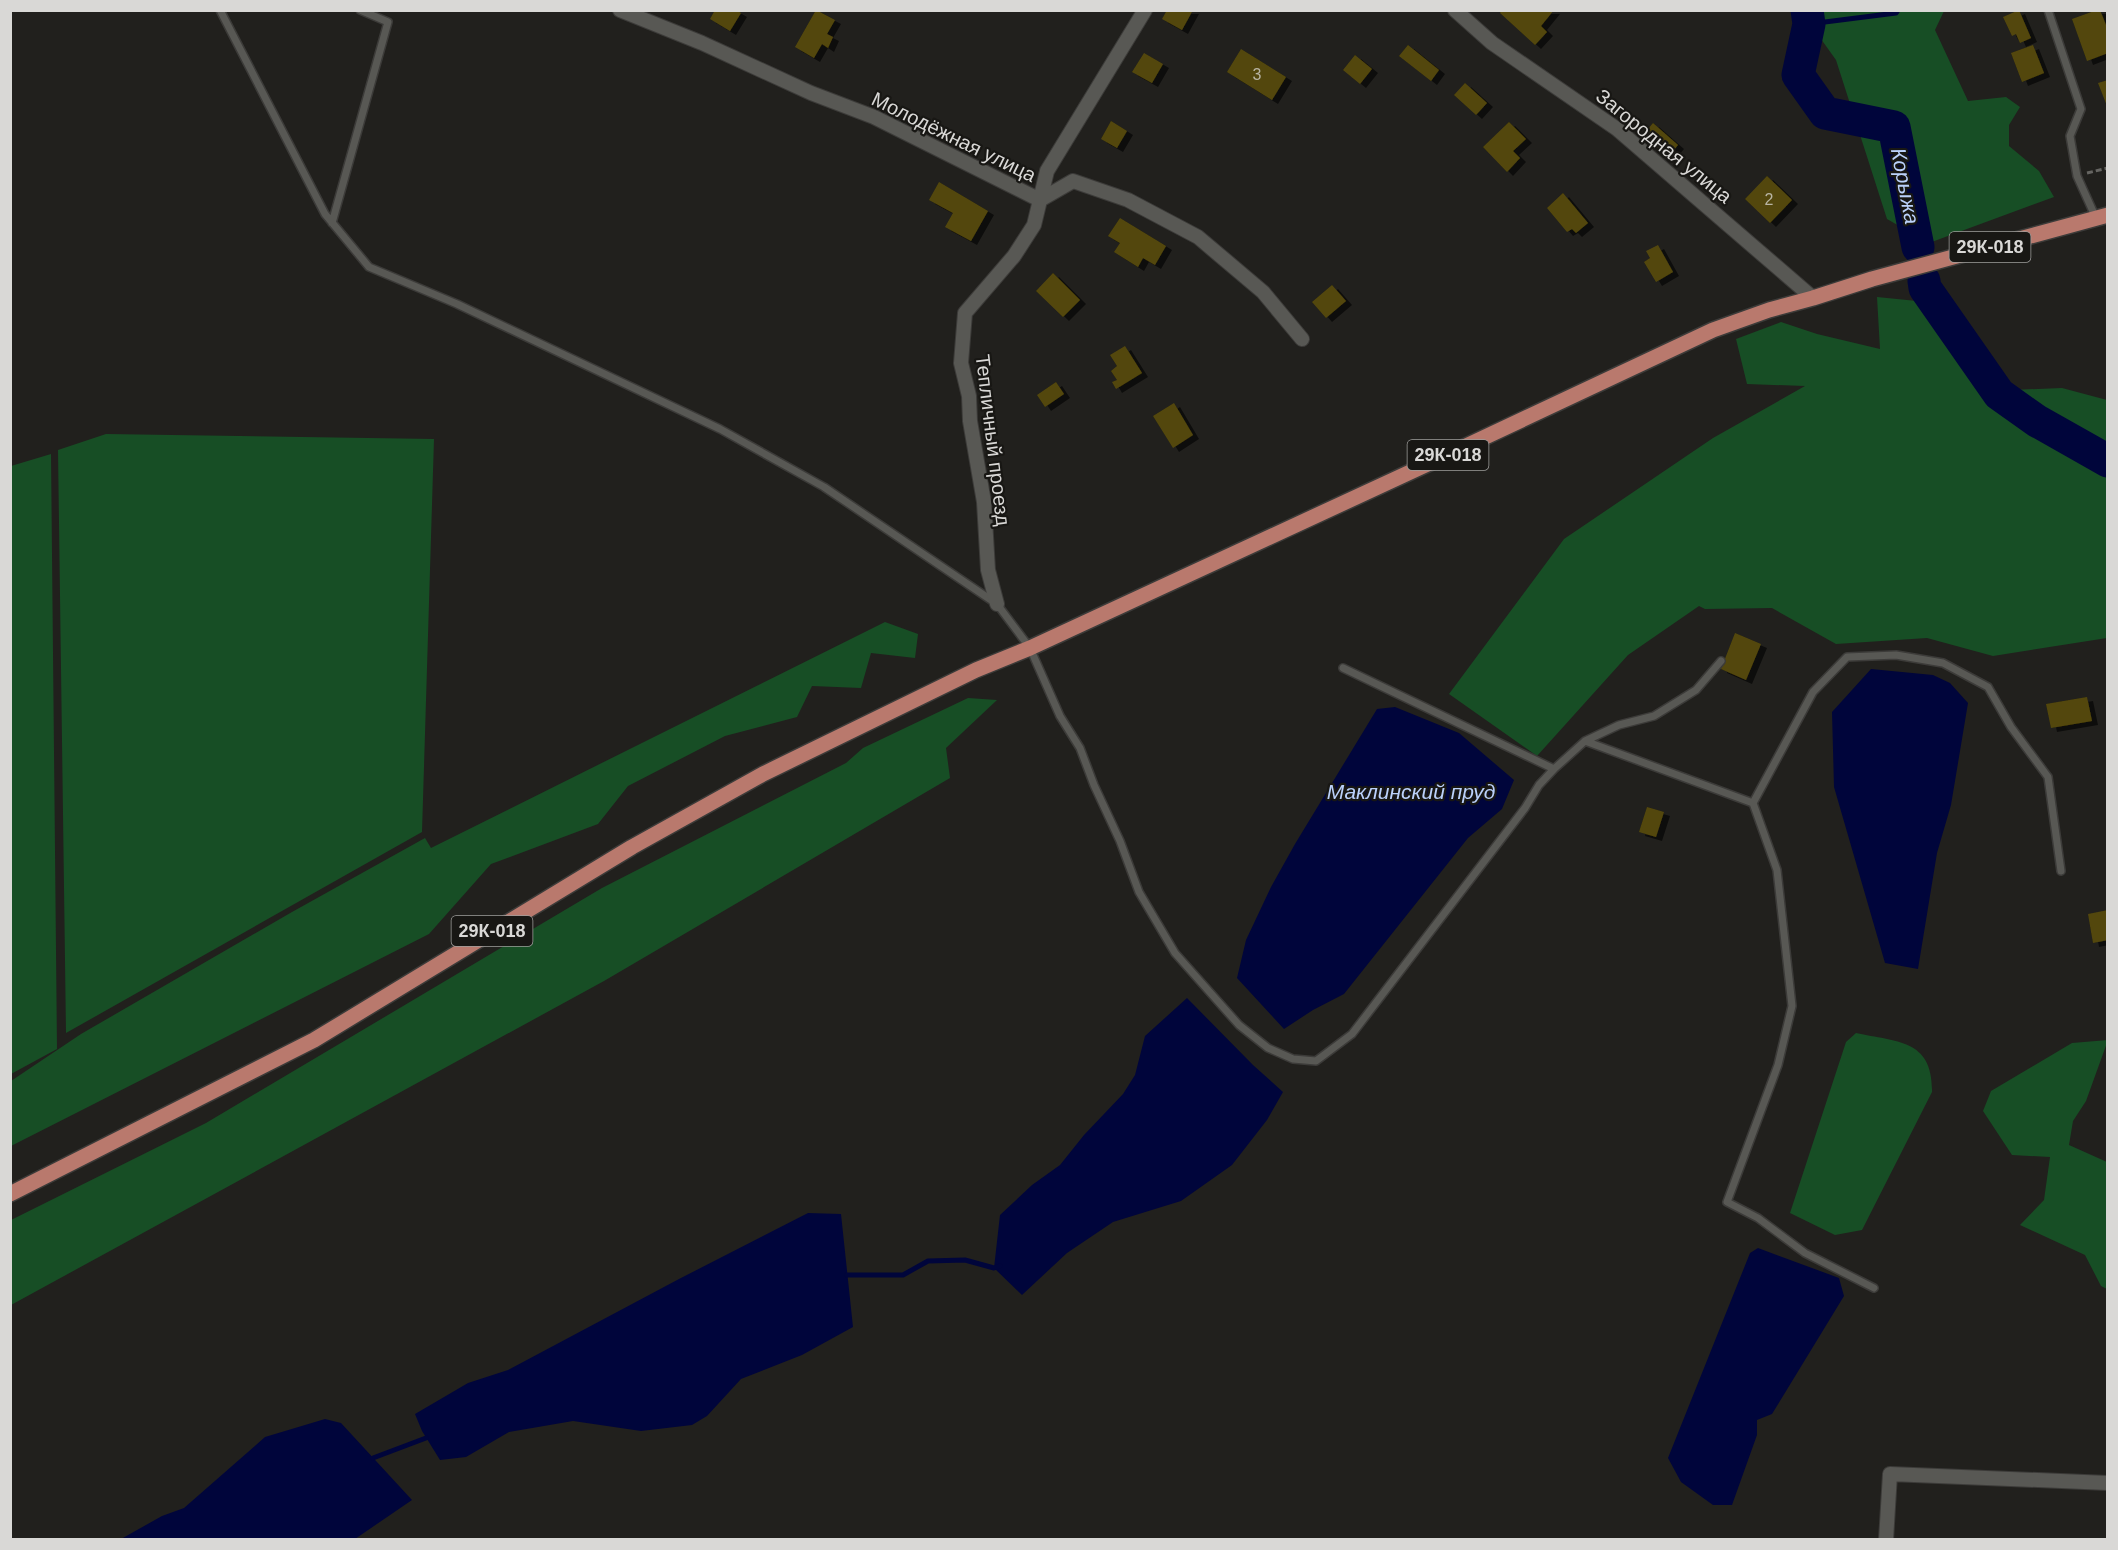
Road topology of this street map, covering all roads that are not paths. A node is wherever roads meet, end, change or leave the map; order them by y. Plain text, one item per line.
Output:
1 (220, 10) edge
2 (360, 10) edge
3 (620, 10) edge
4 (1145, 10) edge
5 (1455, 10) edge
6 (2048, 10) edge
7 (1040, 200) junction
8 (2102, 217) edge
9 (332, 223) junction
10 (1813, 298) junction
11 (1302, 339) dead end
12 (997, 604) junction
13 (1030, 648) junction
14 (1721, 661) dead end
15 (1343, 669) dead end
16 (1585, 741) junction
17 (1554, 769) junction
18 (1753, 803) junction
19 (2061, 871) dead end
20 (10, 1194) edge
21 (1875, 1288) dead end
22 (2108, 1483) edge
23 (1886, 1539) edge

1 - 9 lane
2 - 9 lane
3 - 7 street, Молодёжная улица
4 - 7 street, Тепличный проезд
5 - 10 street, Загородная улица
6 - 8 lane
7 - 11 street, Молодёжная улица
7 - 12 street, Тепличный проезд
8 - 10 main road, 29К-018
9 - 12 lane
10 - 13 main road, 29К-018
12 - 13 lane
13 - 17 lane
13 - 20 main road, 29К-018
14 - 16 lane
15 - 17 lane
16 - 17 lane
16 - 18 lane
18 - 19 lane
18 - 21 lane
22 - 23 street

